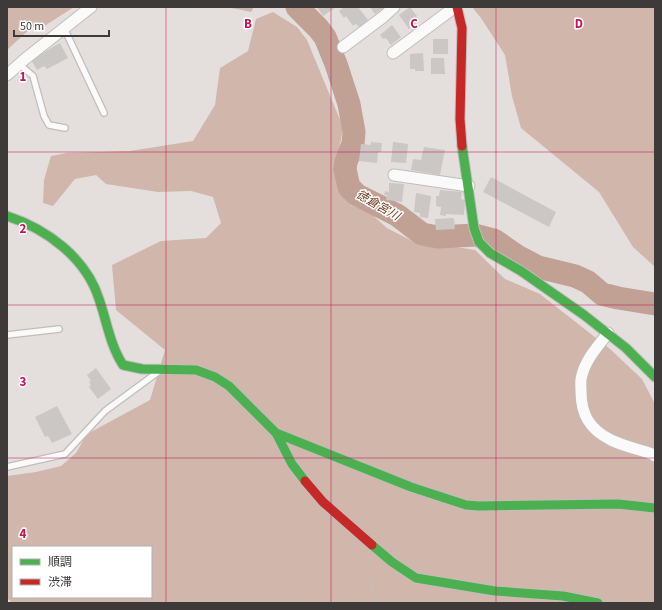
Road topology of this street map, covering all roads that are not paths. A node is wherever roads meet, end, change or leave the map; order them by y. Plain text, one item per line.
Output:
1 (91, 7) edge
2 (394, 7) edge
3 (456, 7) edge
4 (64, 28) junction
5 (343, 47) dead end
6 (393, 53) dead end
7 (19, 64) junction
8 (7, 75) edge
9 (104, 113) dead end
10 (65, 128) dead end
11 (394, 175) dead end
12 (468, 186) junction
13 (7, 216) edge
14 (59, 329) dead end
15 (608, 333) junction
16 (7, 335) edge
17 (163, 369) junction
18 (655, 377) edge
19 (276, 433) junction
20 (655, 456) edge
21 (7, 467) edge
22 (655, 508) edge
23 (598, 603) edge

1 - 4 street
2 - 5 street
3 - 6 street
3 - 12 street
4 - 7 street
4 - 9 lane
7 - 8 street
7 - 10 lane
11 - 12 street
12 - 15 street
13 - 17 street
14 - 16 lane
15 - 18 street
15 - 20 street
17 - 19 street
17 - 21 lane
19 - 22 street
19 - 23 street

